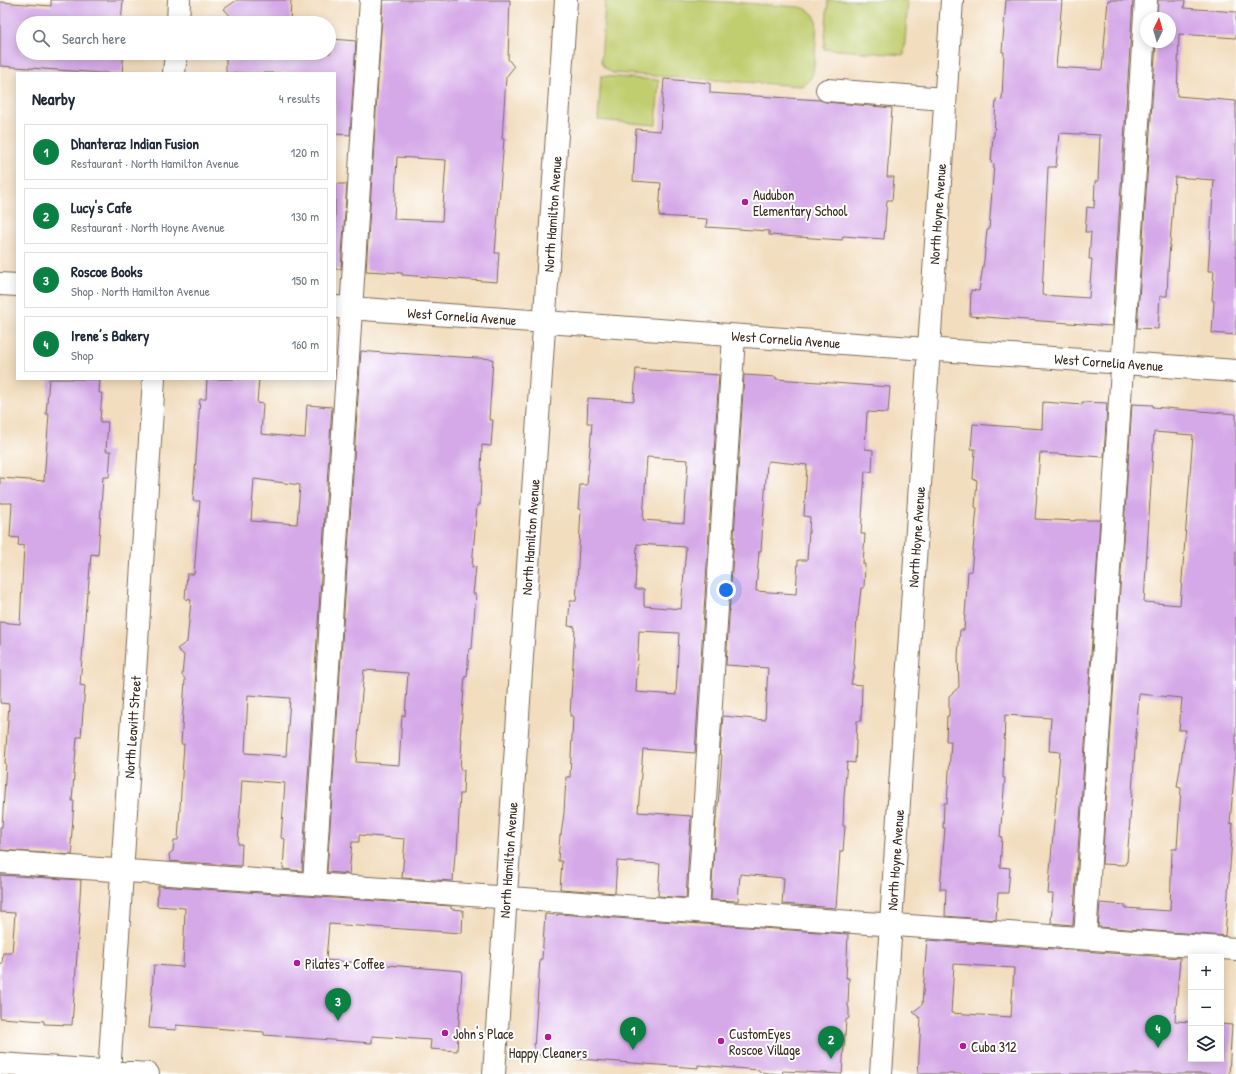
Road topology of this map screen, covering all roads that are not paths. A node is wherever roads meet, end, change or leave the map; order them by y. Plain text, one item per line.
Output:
1 (179, 0) edge
2 (371, 0) edge
3 (566, 0) edge
4 (952, 0) edge
5 (1146, 0) edge
6 (178, 16) edge
7 (175, 60) edge
8 (174, 72) edge
9 (827, 90) dead end
10 (945, 98) junction
11 (0, 284) edge
12 (16, 285) edge
13 (344, 308) edge
14 (545, 322) junction
15 (734, 336) junction
16 (929, 349) junction
17 (1123, 363) junction
18 (1236, 371) edge
19 (154, 380) edge
20 (0, 862) edge
21 (122, 871) junction
22 (314, 884) junction
23 (506, 897) junction
24 (698, 911) junction
25 (890, 924) junction
26 (1085, 938) junction
27 (1236, 949) edge
28 (0, 1064) edge
29 (109, 1073) edge
30 (148, 1074) edge
31 (494, 1074) edge
32 (881, 1074) edge

1 - 6 street
2 - 13 street
3 - 14 street, North Hamilton Avenue
4 - 10 street, North Hoyne Avenue
5 - 17 street
7 - 8 street
9 - 10 street
10 - 16 street, North Hoyne Avenue
11 - 12 street
13 - 14 street, West Cornelia Avenue
13 - 22 street
14 - 15 street, West Cornelia Avenue
14 - 23 street, North Hamilton Avenue
15 - 16 street, West Cornelia Avenue
15 - 24 street
16 - 17 street, West Cornelia Avenue
16 - 25 street, North Hoyne Avenue
17 - 18 street, West Cornelia Avenue
17 - 26 street
19 - 21 street, North Leavitt Street
20 - 21 street
21 - 22 street
21 - 29 street, North Leavitt Street
22 - 23 street
23 - 24 street
23 - 31 street, North Hamilton Avenue
24 - 25 street
25 - 26 street
25 - 32 street, North Hoyne Avenue
26 - 27 street
28 - 29 street
29 - 30 street

